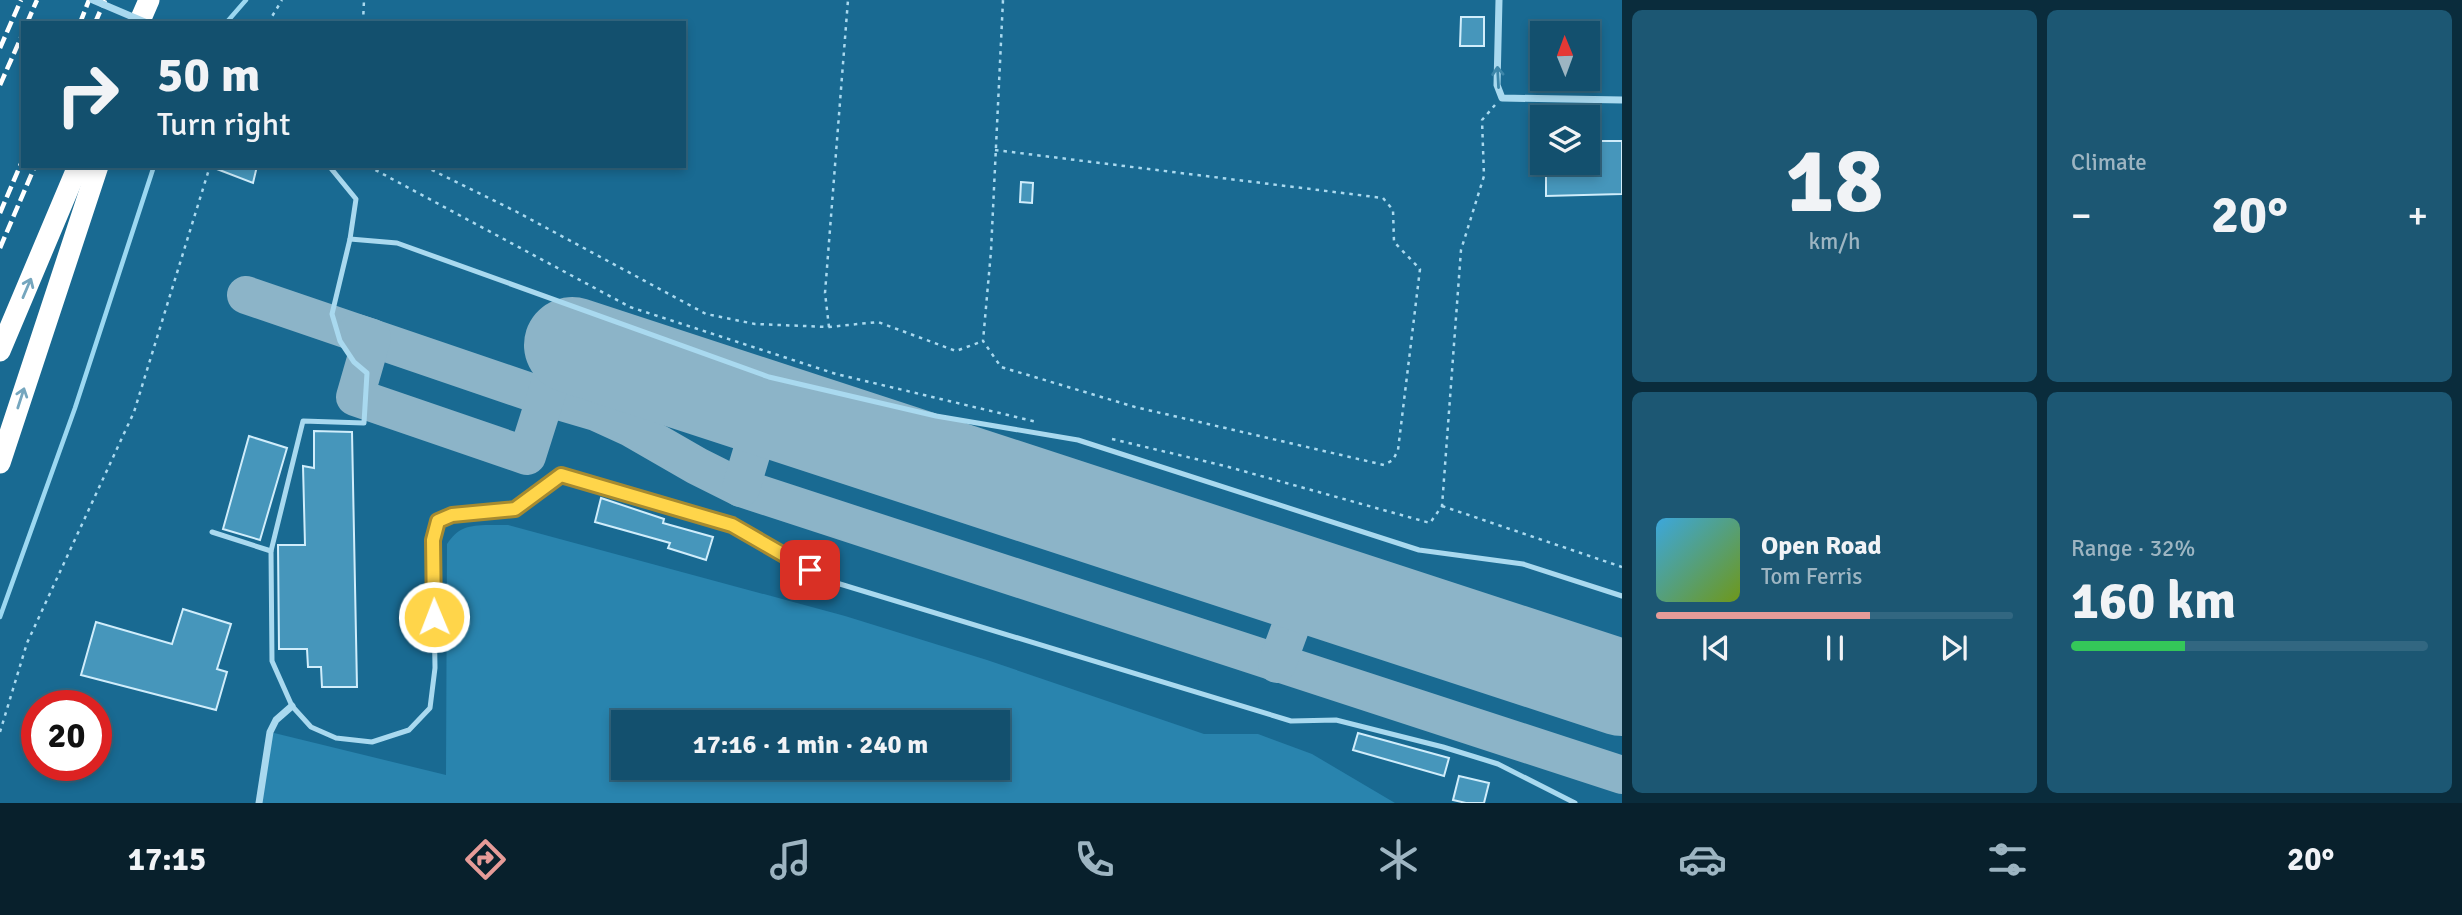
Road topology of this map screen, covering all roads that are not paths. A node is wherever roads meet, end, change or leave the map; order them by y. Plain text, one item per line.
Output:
1 (93, 0) edge
2 (150, 0) edge
3 (1499, 0) edge
4 (140, 21) edge
5 (141, 21) edge
6 (146, 21) edge
7 (1622, 100) edge
8 (77, 168) edge
9 (97, 168) edge
10 (331, 168) edge
11 (350, 239) junction
12 (0, 351) edge
13 (0, 463) edge
14 (212, 532) dead end
15 (271, 551) junction
16 (1622, 596) edge
17 (292, 706) junction
18 (258, 803) edge
19 (1574, 803) edge

1 - 5 street, bridge
2 - 4 highway
2 - 6 highway
7 -> 3 street
12 -> 8 highway
13 -> 9 highway
10 - 11 lane
11 - 15 lane
11 - 16 lane
14 - 15 lane
15 - 17 lane
17 - 18 street
17 - 19 lane

